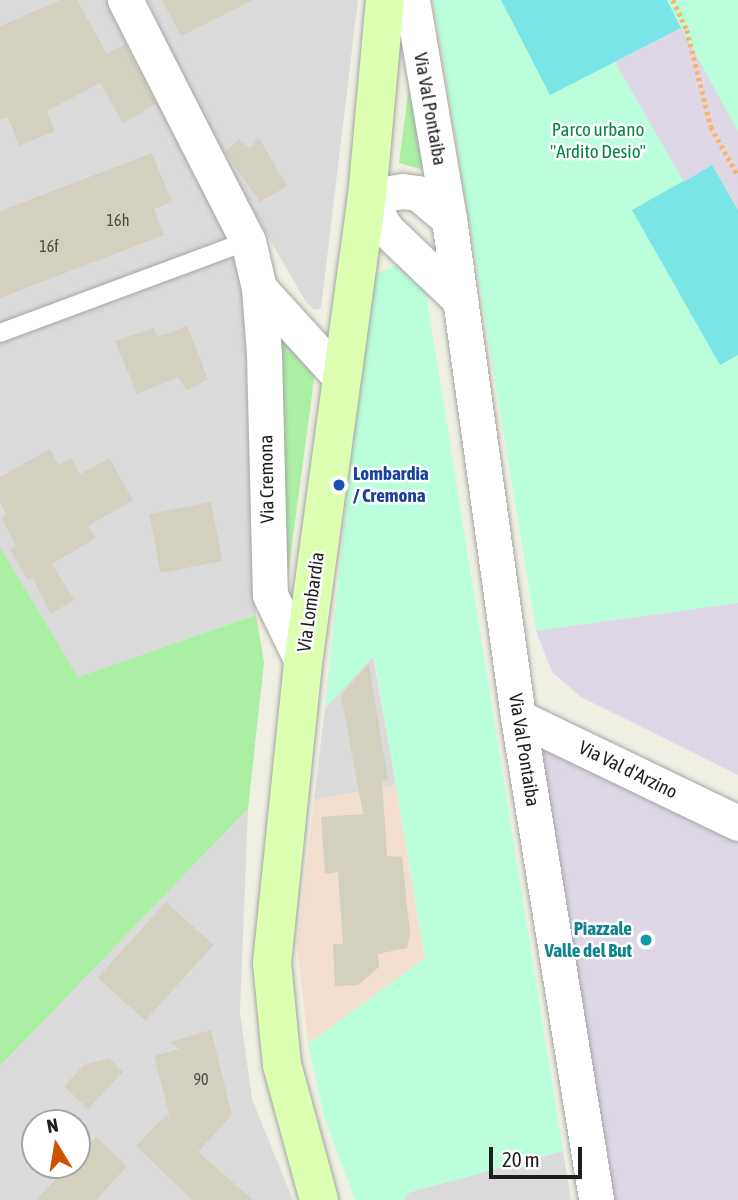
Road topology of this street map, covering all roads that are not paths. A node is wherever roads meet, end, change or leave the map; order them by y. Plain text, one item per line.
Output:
1 (125, 0) edge
2 (385, 0) edge
3 (412, 0) edge
4 (367, 197) junction
5 (449, 219) junction
6 (248, 241) junction
7 (425, 263) junction
8 (355, 279) junction
9 (259, 288) junction
10 (460, 300) junction
11 (0, 332) edge
12 (340, 377) junction
13 (303, 663) junction
14 (518, 717) junction
15 (738, 823) edge
16 (319, 1200) edge
17 (596, 1200) edge

1 - 6 street, Via Cremona
2 - 4 street, Via Lombardia
3 - 5 street, Via Val Pontaiba
4 - 5 street, Via Val Pontaiba
4 - 7 street
4 - 8 street, Via Lombardia
5 - 10 street, Via Val Pontaiba
6 - 9 street, Via Cremona
6 - 11 lane
7 - 8 street
7 - 10 street
8 - 12 street, Via Lombardia
9 - 12 street, Via Cremona
9 - 13 street, Via Cremona
10 - 14 street, Via Val Pontaiba
12 - 13 street, Via Lombardia
13 - 16 street, Via Lombardia
14 - 15 street, Via Val d'Arzino
14 - 17 street, Via Val Pontaiba

